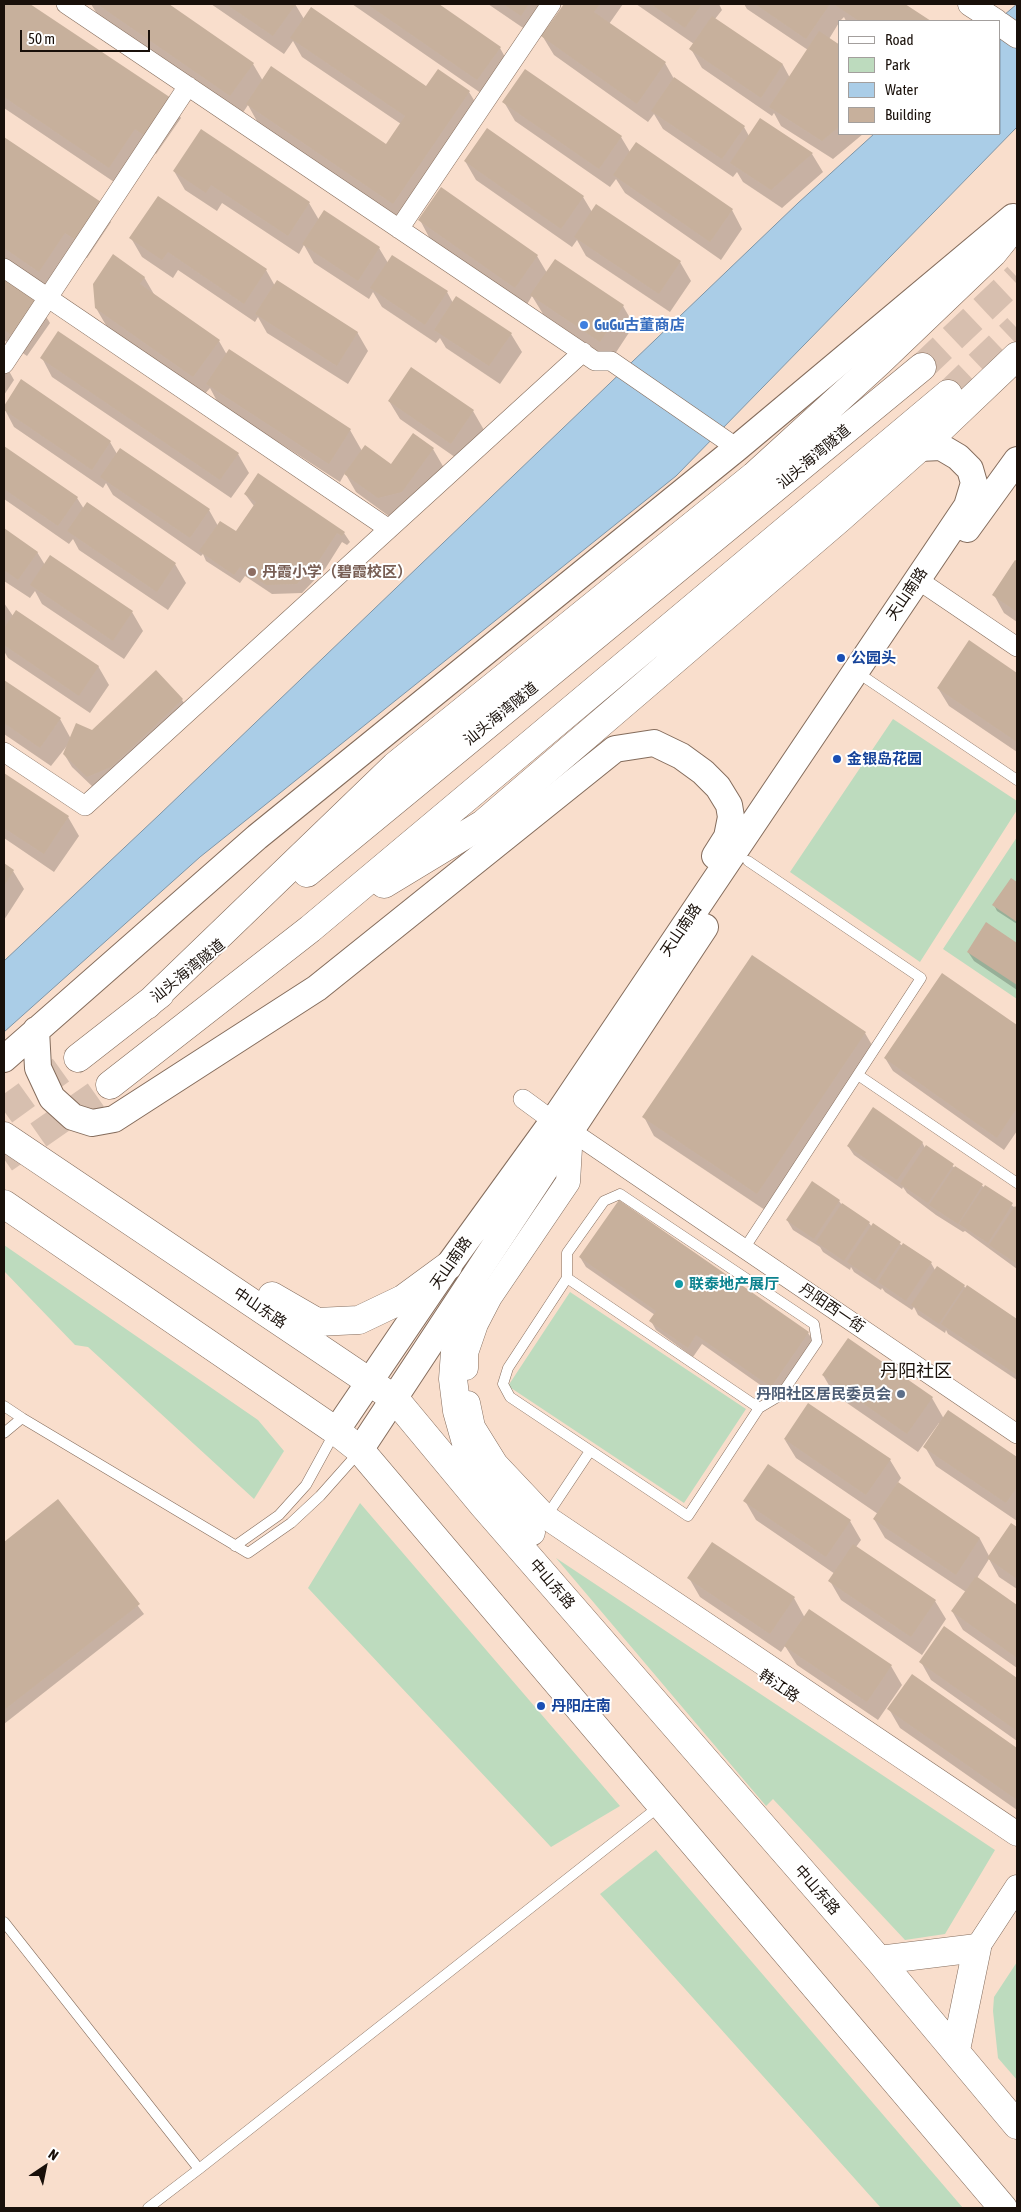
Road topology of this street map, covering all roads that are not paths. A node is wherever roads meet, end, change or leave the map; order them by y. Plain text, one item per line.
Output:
1 (66, 4) edge
2 (551, 4) edge
3 (970, 4) edge
4 (994, 20) edge
5 (1001, 25) edge
6 (1017, 36) edge
7 (188, 86) junction
8 (1017, 214) edge
9 (1017, 223) edge
10 (399, 229) junction
11 (4, 268) edge
12 (48, 298) junction
13 (583, 352) junction
14 (1017, 356) edge
15 (4, 364) edge
16 (922, 367) tunnel mouth
17 (948, 394) tunnel mouth
18 (731, 444) junction
19 (919, 448) junction
20 (1017, 460) edge
21 (389, 529) junction
22 (927, 586) junction
23 (1017, 647) edge
24 (867, 679) junction
25 (4, 752) edge
26 (1017, 780) edge
27 (748, 861) junction
28 (310, 928) junction
29 (668, 950) junction
30 (147, 1005) junction
31 (36, 1030) junction
32 (78, 1058) tunnel mouth
33 (4, 1059) edge
34 (858, 1075) junction
35 (110, 1085) tunnel mouth
36 (523, 1099) dead end
37 (562, 1126) junction
38 (4, 1136) edge
39 (1017, 1183) edge
40 (4, 1204) edge
41 (744, 1249) junction
42 (448, 1266) junction
43 (567, 1278) junction
44 (473, 1281) junction
45 (232, 1289) junction
46 (370, 1381) junction
47 (395, 1399) junction
48 (4, 1406) edge
49 (759, 1408) junction
50 (22, 1418) junction
51 (336, 1431) junction
52 (4, 1433) edge
53 (1017, 1434) edge
54 (360, 1450) junction
55 (590, 1451) junction
56 (546, 1517) junction
57 (235, 1546) junction
58 (543, 1574) junction
59 (661, 1805) junction
60 (1017, 1834) edge
61 (1017, 1847) edge
62 (1017, 1887) edge
63 (4, 1922) edge
64 (977, 1948) junction
65 (878, 1960) junction
66 (956, 2050) junction
67 (1017, 2125) edge
68 (199, 2169) junction
69 (148, 2208) edge
70 (1003, 2208) edge

1 - 7 street
2 - 10 street
3 - 4 street
5 - 6 street
7 - 10 street
7 - 12 street
8 - 18 main road
9 - 30 main road
10 - 13 street
11 - 12 street
12 - 15 street
12 - 21 street
13 - 18 street
13 - 21 street
14 - 19 main road
16 - 30 main road, 汕头海湾隧道
17 - 28 main road
18 - 31 main road
19 - 28 main road
19 - 29 main road, 天山南路
20 - 22 main road, 天山南路
21 - 25 street
22 - 23 street
22 - 24 main road, 天山南路
24 - 26 lane
24 - 27 main road, 天山南路
27 - 34 lane
27 - 37 main road, 天山南路
28 - 35 main road
29 - 31 main road
29 - 37 main road, 天山南路
30 - 32 main road, 汕头海湾隧道
31 - 33 main road
34 - 39 lane
34 - 41 lane
36 - 37 street, 丹阳西一街
37 - 41 street, 丹阳西一街
37 - 42 main road, 天山南路
37 - 44 main road, 天山南路
37 - 56 street
38 - 45 main road, 中山东路
40 - 51 main road
41 - 53 street, 丹阳西一街
42 - 45 main road
42 - 46 main road, 天山南路
43 - 49 lane
43 - 49 lane
43 - 55 lane
44 - 47 main road, 天山南路
44 - 58 main road
45 - 46 main road, 中山东路
46 - 47 main road, 中山东路
46 - 51 main road, 天山南路
47 - 54 main road, 天山南路
47 - 58 main road, 中山东路
48 - 50 lane
49 - 55 lane
50 - 52 lane
50 - 57 lane
51 - 54 main road
51 - 57 lane
54 - 57 lane
54 - 59 main road
55 - 56 lane
56 - 60 street, 韩江路
56 - 61 street, 韩江路
58 - 65 main road, 中山东路
59 - 68 lane
59 - 70 main road
62 - 64 street
63 - 68 lane
64 - 65 main road
64 - 66 main road
65 - 66 main road, 中山东路
66 - 67 main road, 中山东路
68 - 69 lane

